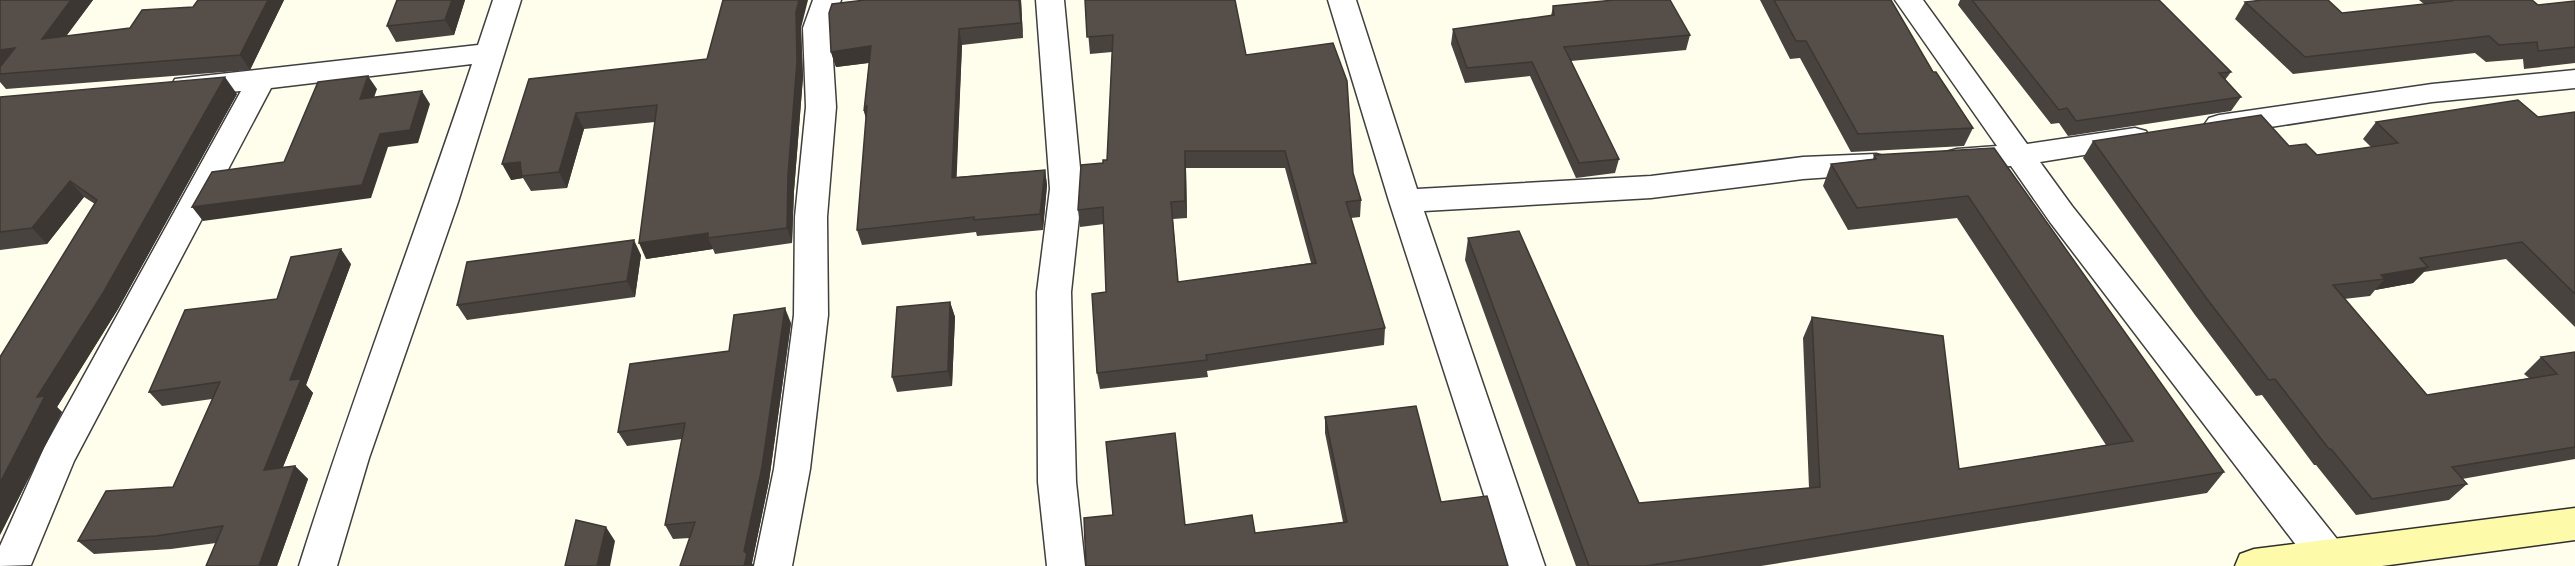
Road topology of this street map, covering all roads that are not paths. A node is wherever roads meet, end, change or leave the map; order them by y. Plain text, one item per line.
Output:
1 (507, 0) edge
2 (827, 0) edge
3 (1050, 0) edge
4 (1342, 0) edge
5 (1909, 0) edge
6 (490, 53) junction
7 (2575, 79) edge
8 (261, 80) junction
9 (154, 88) edge
10 (2196, 129) edge
11 (2160, 134) edge
12 (2020, 155) junction
13 (1405, 201) junction
14 (2575, 524) edge
15 (2327, 556) junction
16 (9, 566) edge
17 (318, 566) edge
18 (773, 566) edge
19 (1066, 566) edge
20 (1526, 566) edge
21 (2254, 566) edge

1 - 6 street
2 - 18 street
3 - 19 street
4 - 13 street
5 - 12 street
6 - 8 street
6 - 17 street
7 - 10 street
8 - 9 street
8 - 16 street
11 - 12 street
12 - 13 street
12 - 15 street
13 - 20 street
14 - 15 street
15 - 21 street

